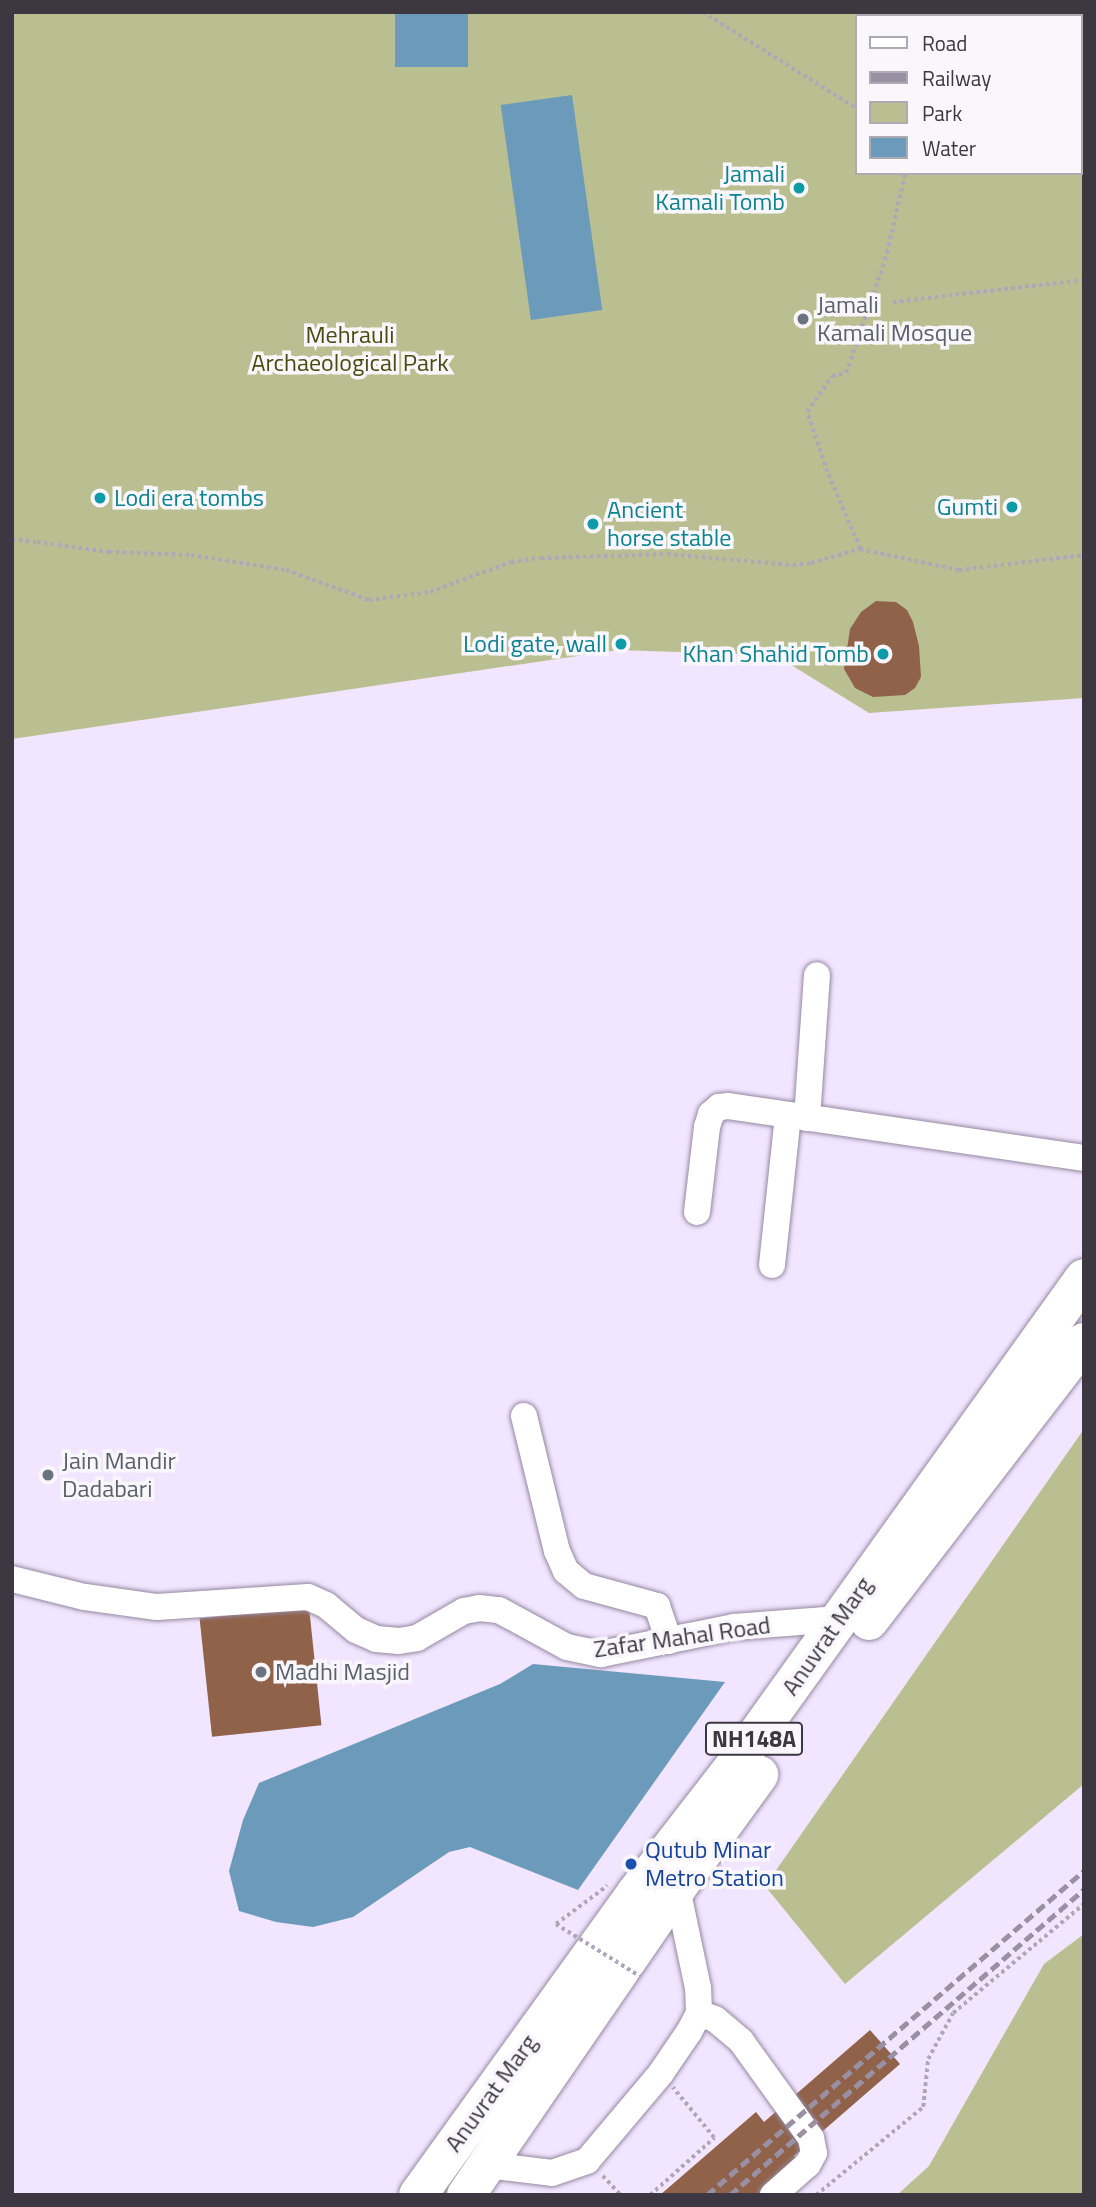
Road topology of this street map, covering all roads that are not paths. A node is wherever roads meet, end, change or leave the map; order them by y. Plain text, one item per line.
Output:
1 (817, 975) dead end
2 (798, 1117) junction
3 (1084, 1158) edge
4 (697, 1212) dead end
5 (772, 1265) dead end
6 (1084, 1278) edge
7 (1084, 1342) edge
8 (524, 1416) dead end
9 (12, 1579) edge
10 (839, 1619) junction
11 (669, 1641) junction
12 (677, 1888) junction
13 (699, 2013) junction
14 (482, 2183) edge
15 (557, 2184) edge
16 (418, 2195) edge
17 (773, 2195) edge

1 - 2 street
2 - 3 street
2 - 4 street
2 - 5 street
6 - 10 highway, Anuvrat Marg / NH148A
7 - 12 highway, Anuvrat Marg / NH148A
8 - 11 street
9 - 11 street, Zafar Mahal Road
10 - 11 street, Zafar Mahal Road
10 - 16 highway, Anuvrat Marg / NH148A
12 - 13 street
12 - 14 highway, Anuvrat Marg / NH148A
13 - 15 street
13 - 17 street
14 - 15 street

